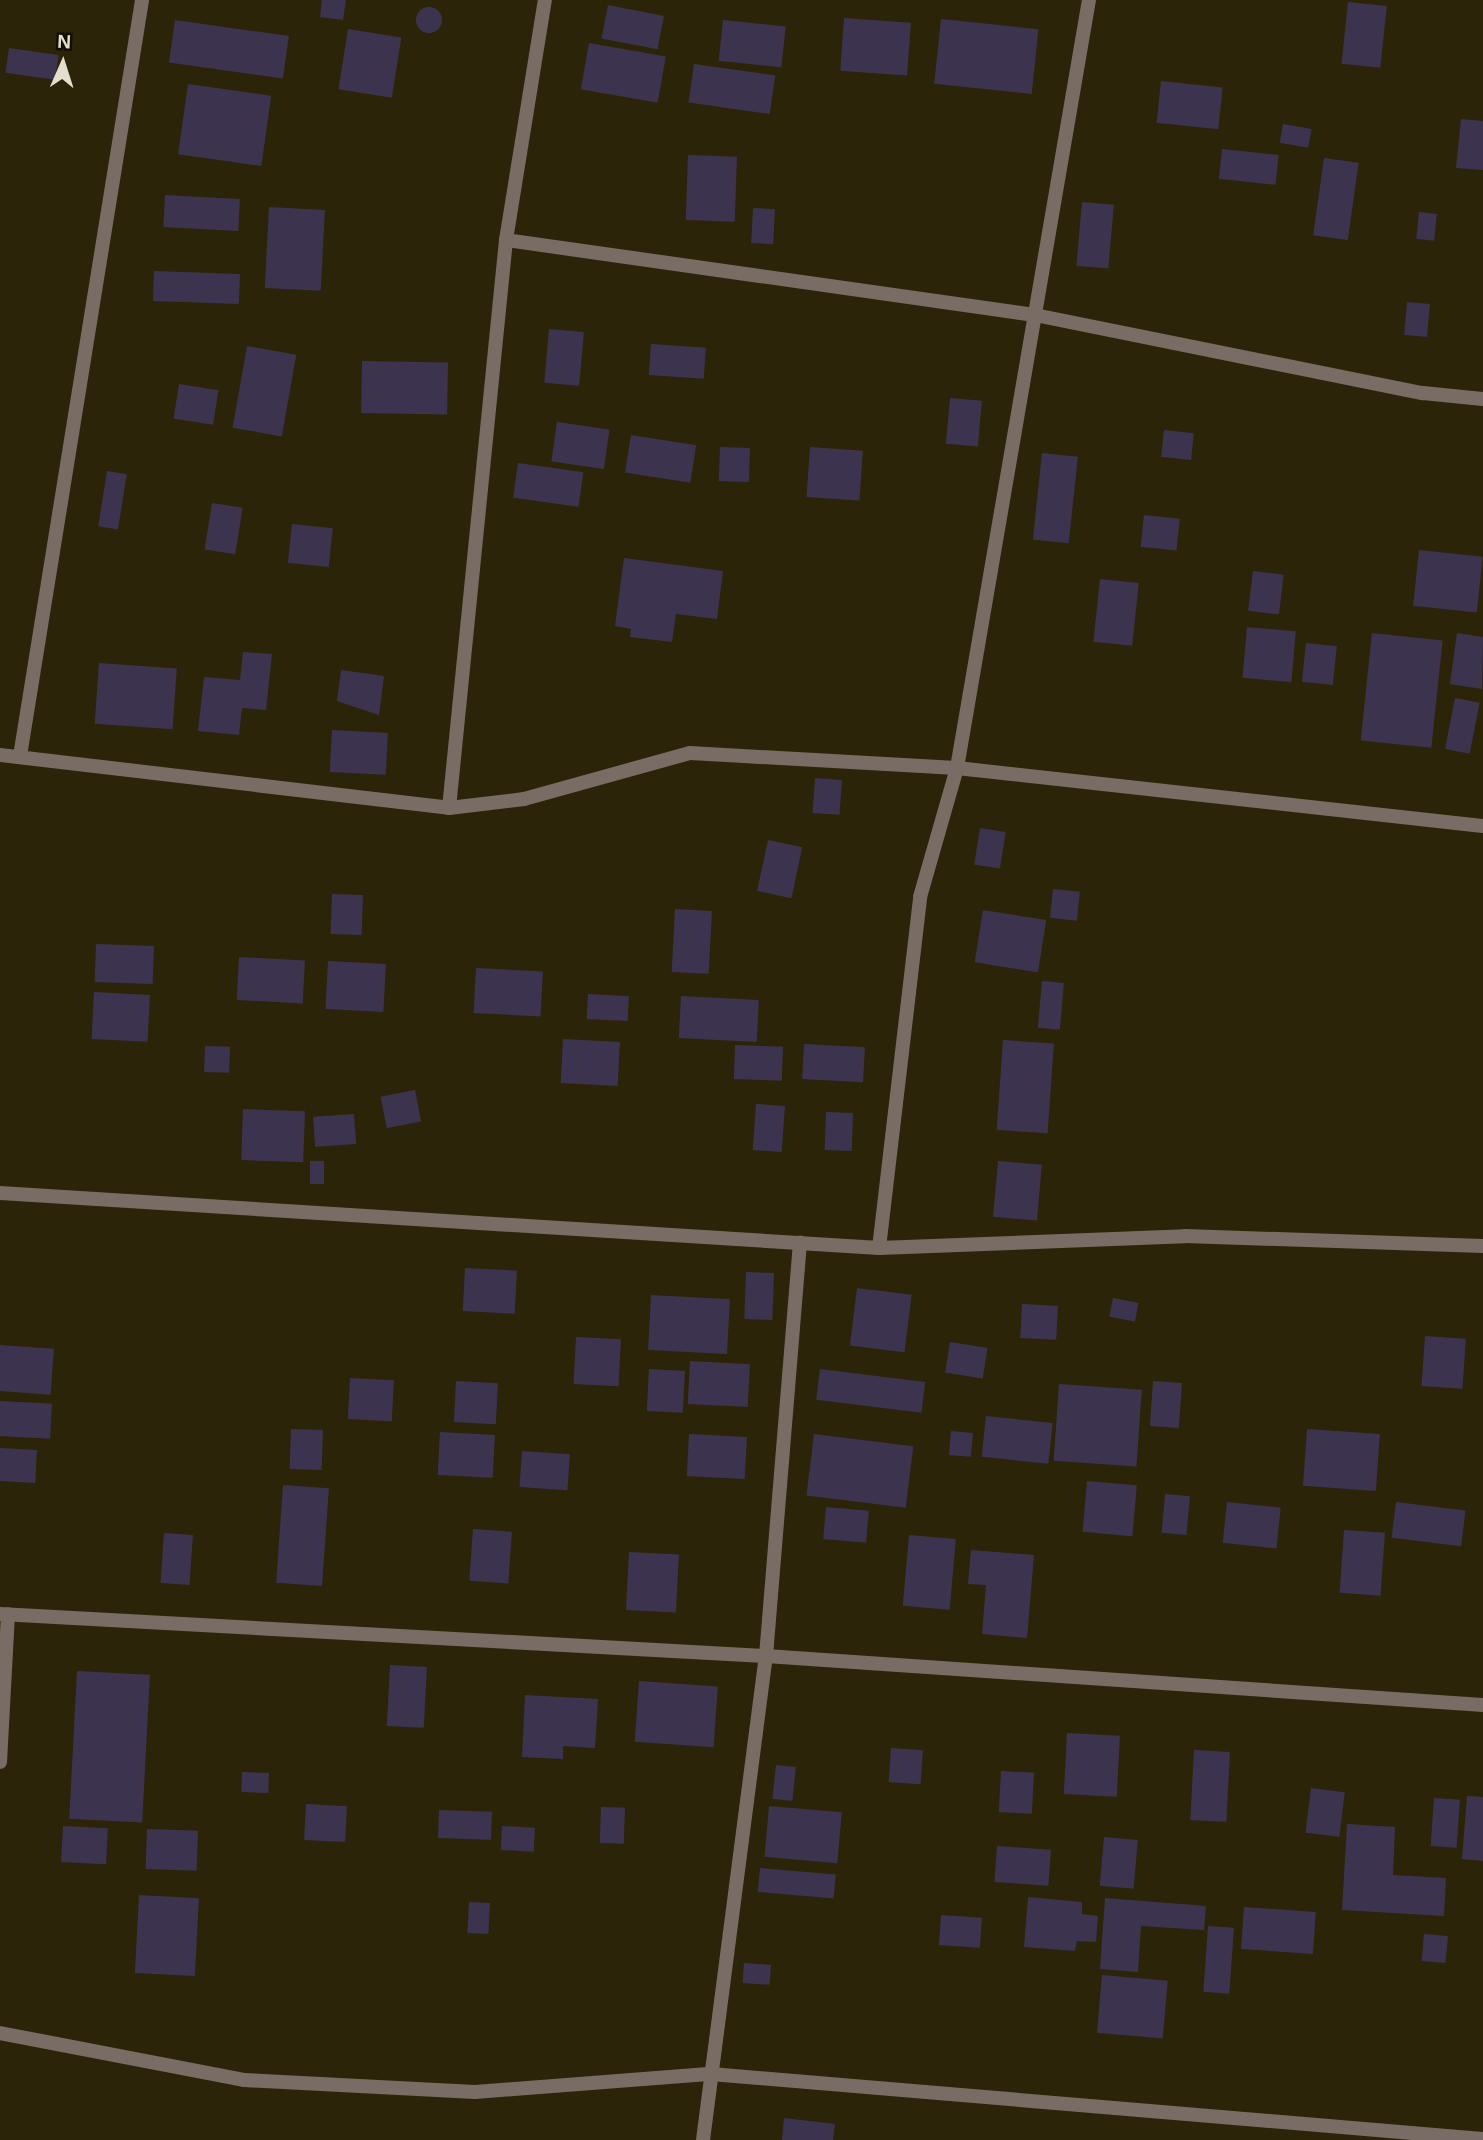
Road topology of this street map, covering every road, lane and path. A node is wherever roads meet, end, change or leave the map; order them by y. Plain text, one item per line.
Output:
1 (142, 0) edge
2 (545, 0) edge
3 (1089, 0) edge
4 (506, 240) junction
5 (1035, 315) junction
6 (1483, 399) edge
7 (0, 755) edge
8 (20, 756) junction
9 (957, 768) junction
10 (449, 808) junction
11 (1483, 826) edge
12 (0, 1193) edge
13 (800, 1242) junction
14 (1483, 1246) edge
15 (879, 1248) junction
16 (4, 1614) edge
17 (766, 1656) junction
18 (1483, 1705) edge
19 (0, 1762) edge
20 (0, 2033) edge
21 (711, 2074) junction
22 (1483, 2139) edge
23 (703, 2140) edge

1 - 8 street
2 - 4 street
3 - 5 street
4 - 5 street
4 - 10 street
5 - 6 street
5 - 9 street
7 - 8 street
8 - 10 street
9 - 10 street
9 - 11 street
9 - 15 street
12 - 13 street
13 - 15 street
13 - 17 street
14 - 15 street
16 - 17 street
16 - 19 street
17 - 18 street
17 - 21 street
20 - 21 street
21 - 22 street
21 - 23 street

